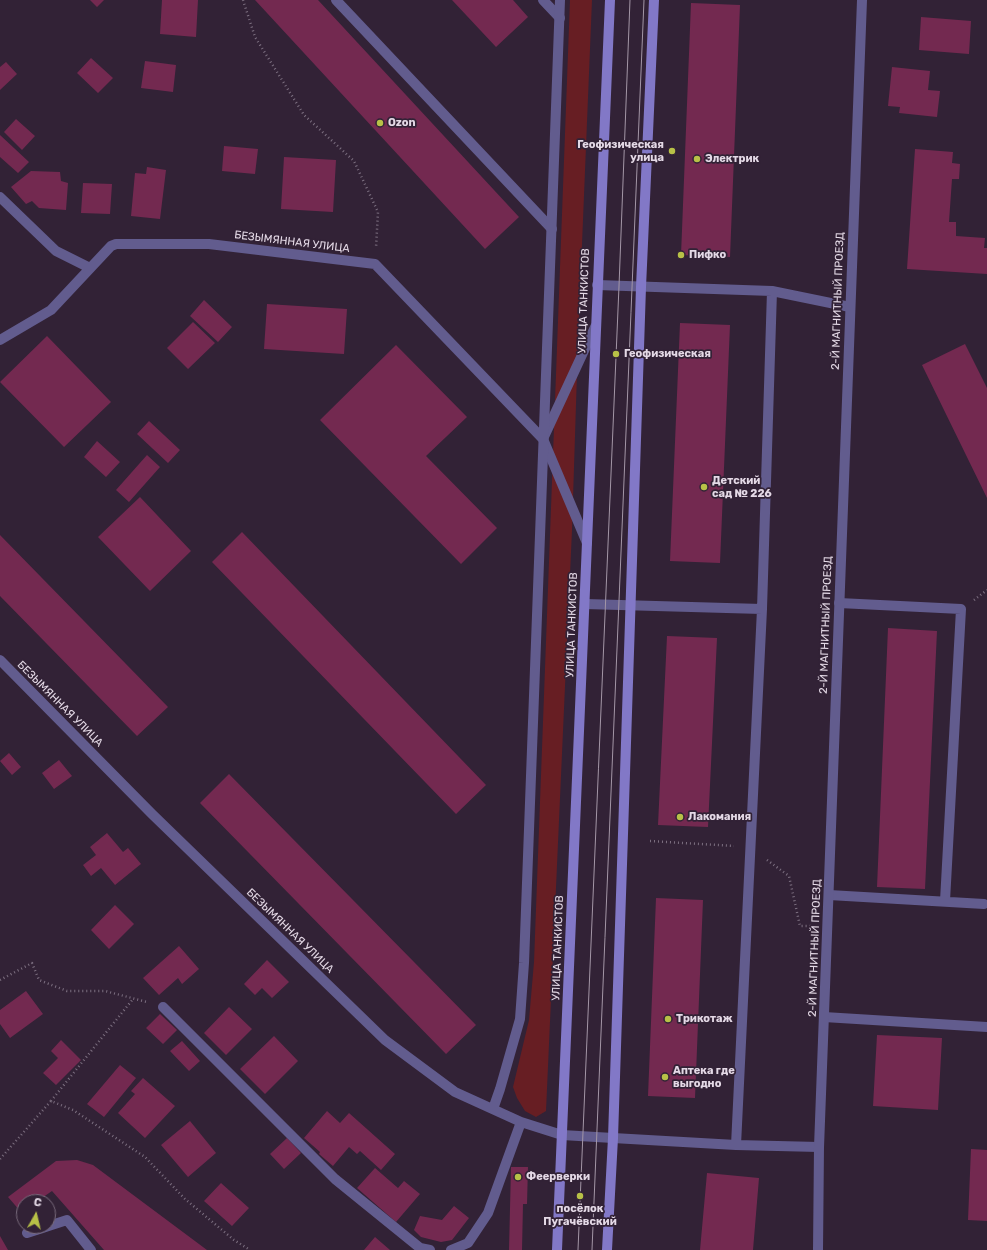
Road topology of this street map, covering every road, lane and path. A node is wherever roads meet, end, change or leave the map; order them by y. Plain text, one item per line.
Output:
1 (243, 0) edge
2 (336, 0) edge
3 (543, 0) edge
4 (560, 0) edge
5 (610, 0) edge
6 (654, 0) edge
7 (862, 0) edge
8 (560, 18) junction
9 (0, 197) edge
10 (552, 229) junction
11 (375, 264) junction
12 (90, 268) junction
13 (597, 285) junction
14 (641, 287) junction
15 (772, 292) junction
16 (850, 307) junction
17 (595, 327) junction
18 (0, 340) edge
19 (543, 439) junction
20 (587, 543) junction
21 (839, 603) junction
22 (585, 604) junction
23 (630, 605) junction
24 (762, 609) junction
25 (0, 660) edge
26 (650, 841) dead end
27 (750, 848) junction
28 (828, 895) junction
29 (945, 901) junction
30 (984, 904) dead end
31 (827, 926) junction
32 (0, 980) edge
33 (133, 999) junction
34 (163, 1007) joint
35 (824, 1017) junction
36 (987, 1027) edge
37 (51, 1101) junction
38 (493, 1109) junction
39 (521, 1122) junction
40 (562, 1135) junction
41 (613, 1138) junction
42 (736, 1145) junction
43 (819, 1147) junction
44 (0, 1159) edge
45 (56, 1224) edge
46 (91, 1250) edge
47 (250, 1250) edge
48 (430, 1250) edge
49 (451, 1250) edge
50 (557, 1250) edge
51 (607, 1250) edge
52 (818, 1250) edge

1 - 11 path
2 - 10 street
3 - 8 street
4 - 8 street
5 - 13 main road, УЛИЦА ТАНКИСТОВ
6 - 14 main road
7 - 16 street, 2-Й МАГНИТНЫЙ ПРОЕЗД
8 - 10 street
9 - 12 street
10 - 19 street
11 - 12 street, БЕЗЫМЯННАЯ УЛИЦА
11 - 19 street
12 - 18 street, БЕЗЫМЯННАЯ УЛИЦА
13 - 14 street
13 - 17 main road, УЛИЦА ТАНКИСТОВ
14 - 15 street
14 - 23 main road
15 - 16 street
15 - 24 street
16 - 21 street, 2-Й МАГНИТНЫЙ ПРОЕЗД
17 - 19 street
17 - 20 main road, УЛИЦА ТАНКИСТОВ
19 - 20 street
19 - 38 street
20 - 22 main road, УЛИЦА ТАНКИСТОВ
21 - 28 street, 2-Й МАГНИТНЫЙ ПРОЕЗД
21 - 29 street
22 - 23 street
22 - 40 main road, УЛИЦА ТАНКИСТОВ
23 - 24 street
23 - 41 main road
24 - 27 street
25 - 38 street, БЕЗЫМЯННАЯ УЛИЦА
26 - 27 path
27 - 31 path
27 - 42 street
28 - 29 street
28 - 31 street, 2-Й МАГНИТНЫЙ ПРОЕЗД
29 - 30 street
31 - 35 street, 2-Й МАГНИТНЫЙ ПРОЕЗД
32 - 33 path
33 - 34 path
33 - 37 path
34 - 48 street
35 - 36 street
35 - 43 street, 2-Й МАГНИТНЫЙ ПРОЕЗД
37 - 44 path
37 - 47 path
38 - 39 street, БЕЗЫМЯННАЯ УЛИЦА
39 - 40 street, БЕЗЫМЯННАЯ УЛИЦА
39 - 49 street
40 - 41 street, БЕЗЫМЯННАЯ УЛИЦА
40 - 50 main road, УЛИЦА ТАНКИСТОВ
41 - 42 street, БЕЗЫМЯННАЯ УЛИЦА
41 - 51 main road
42 - 43 street, БЕЗЫМЯННАЯ УЛИЦА
43 - 52 street, 2-Й МАГНИТНЫЙ ПРОЕЗД
45 - 46 street

